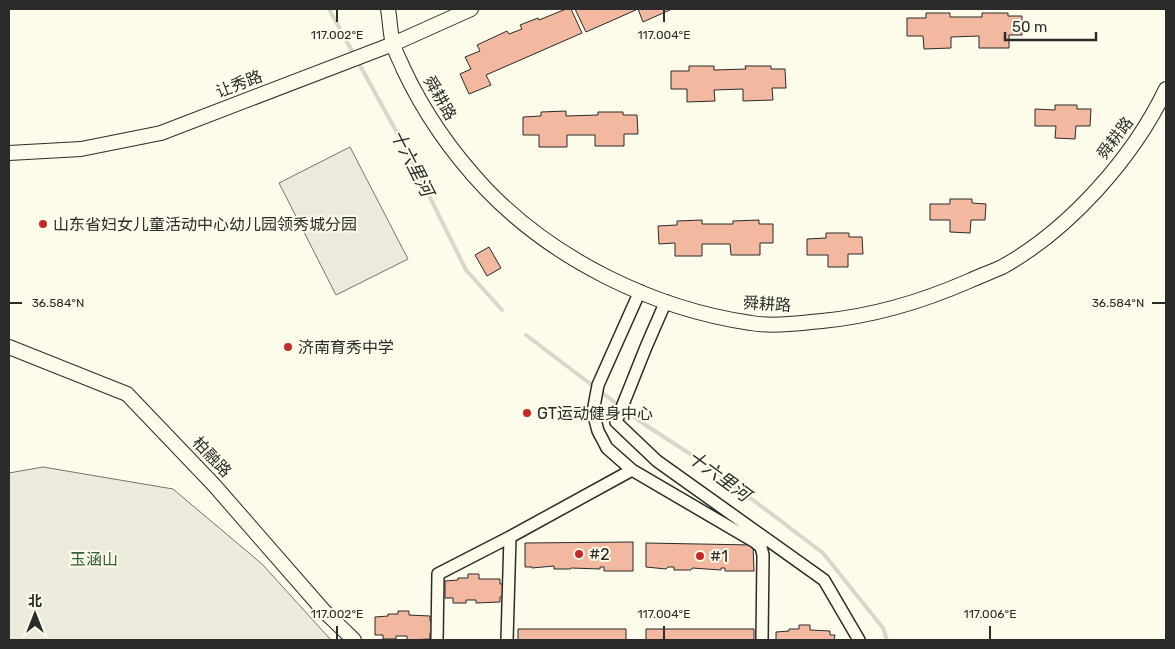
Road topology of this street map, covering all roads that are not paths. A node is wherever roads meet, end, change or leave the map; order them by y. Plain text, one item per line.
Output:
1 (388, 9) edge
2 (471, 9) edge
3 (393, 44) junction
4 (1166, 90) edge
5 (9, 153) edge
6 (640, 292) junction
7 (666, 301) junction
8 (9, 347) edge
9 (632, 470) junction
10 (510, 537) junction
11 (354, 640) edge
12 (437, 640) edge
13 (507, 640) edge
14 (762, 640) edge
15 (859, 640) edge

1 - 3 street, 舜耕路
2 - 3 street, 让秀路
3 - 5 street, 让秀路
3 - 6 street, 舜耕路
4 - 7 street, 舜耕路
6 - 7 street, 舜耕路
6 - 9 street
7 - 15 street
8 - 11 street, 柏融路
9 - 10 street
9 - 14 street
10 - 12 street
10 - 13 street

